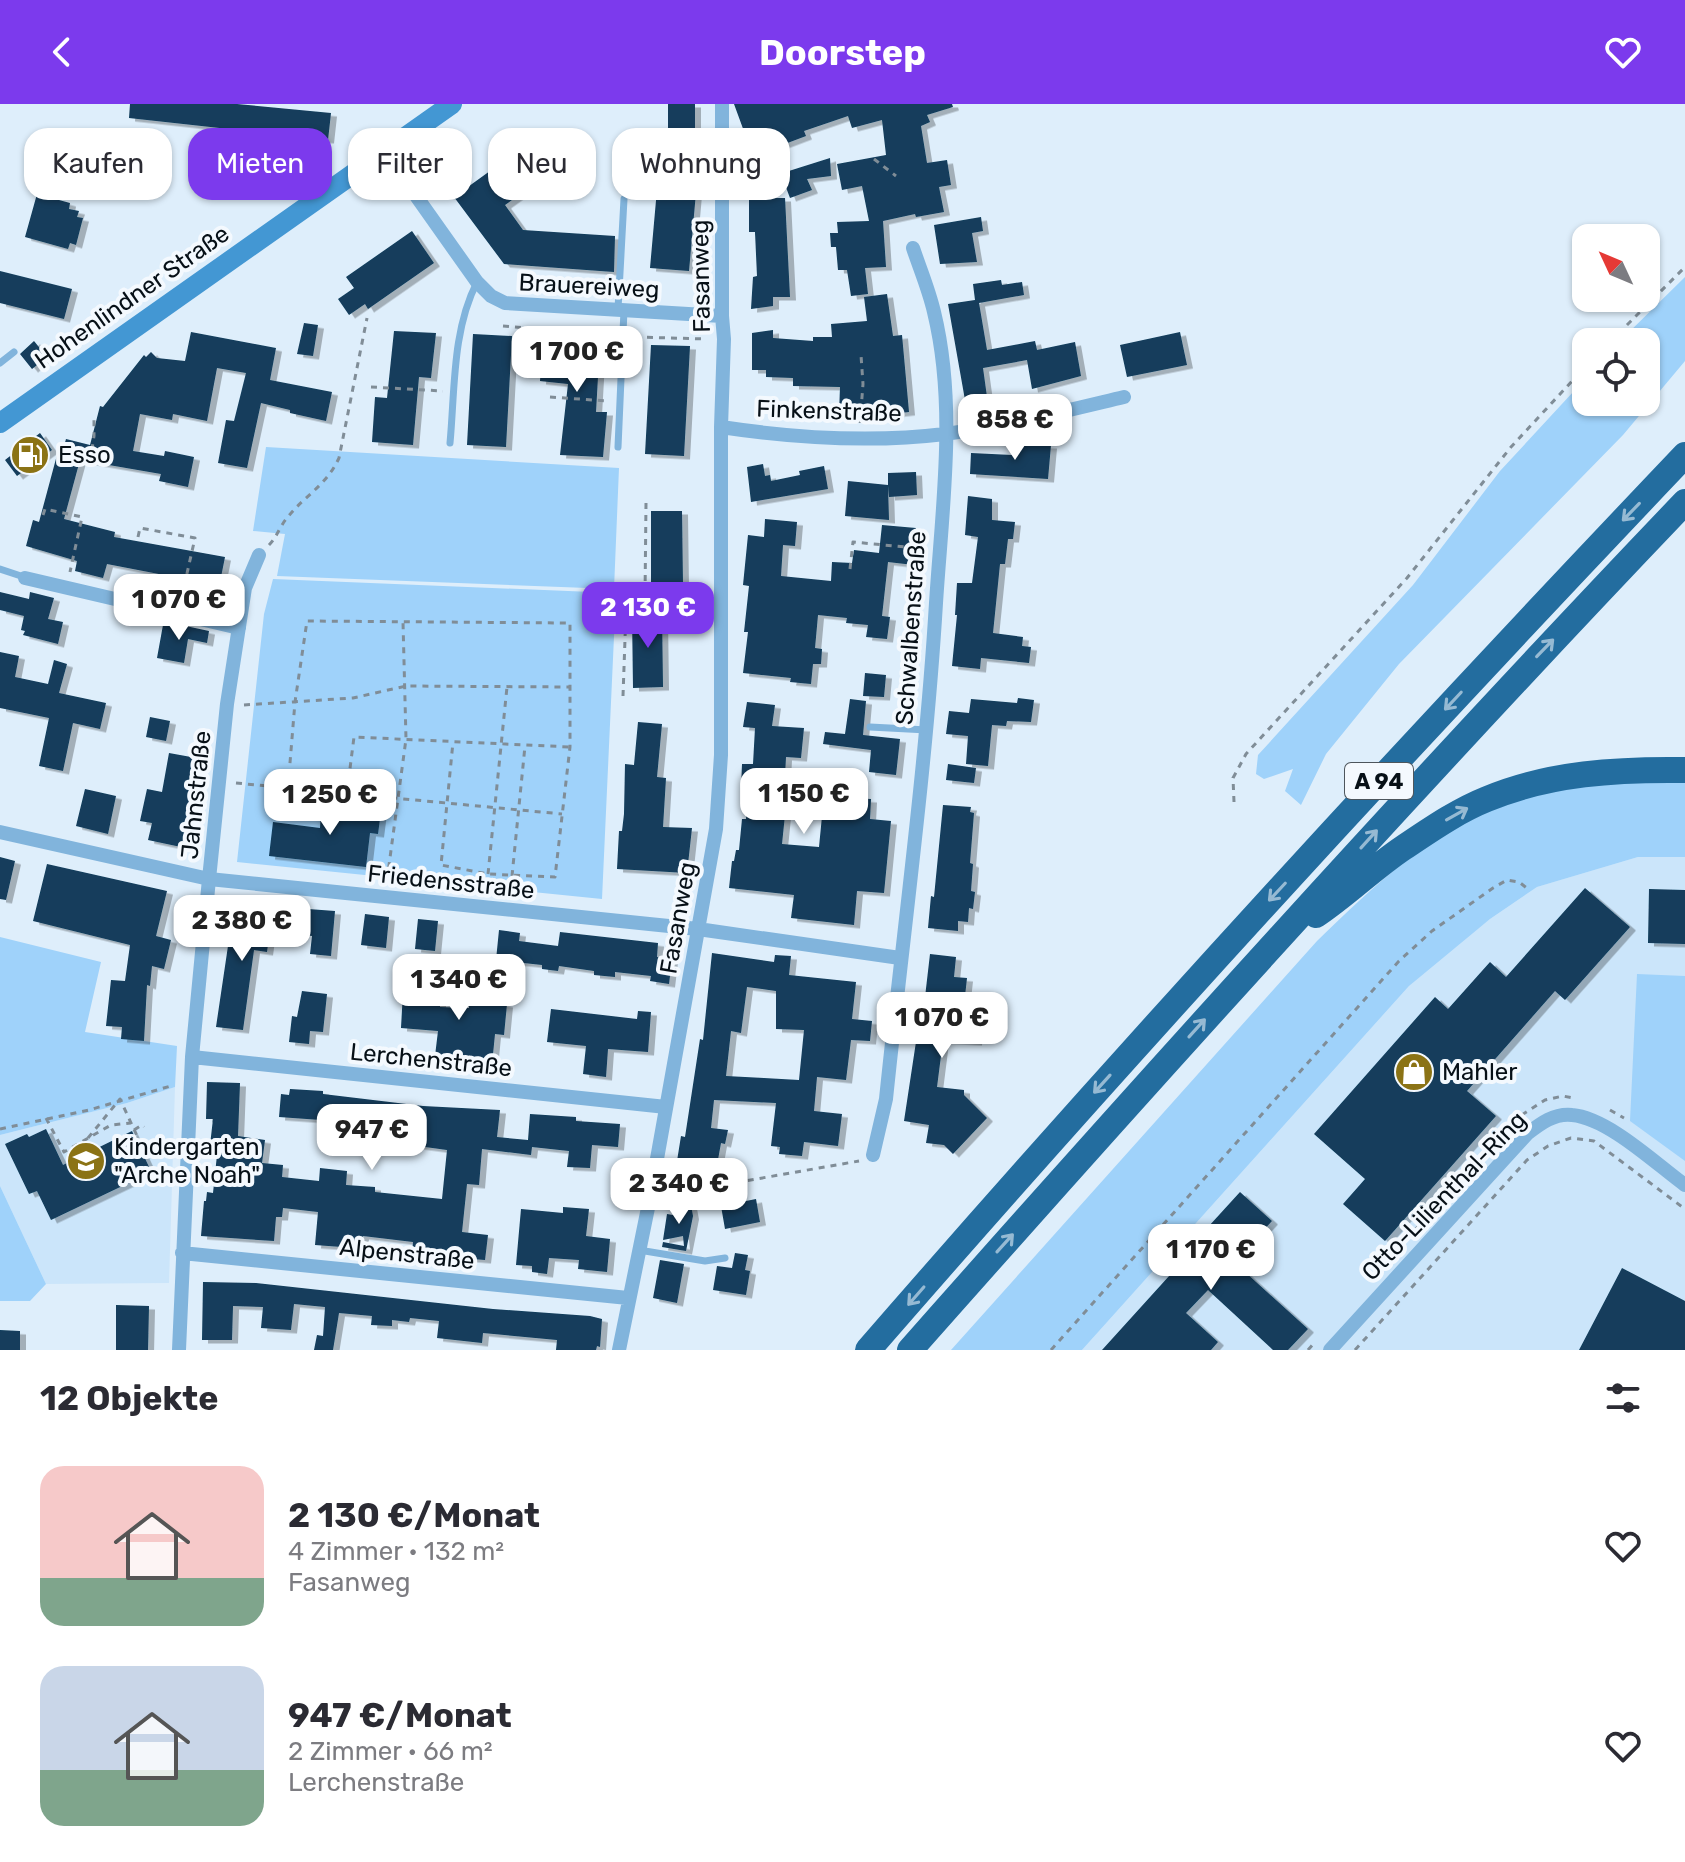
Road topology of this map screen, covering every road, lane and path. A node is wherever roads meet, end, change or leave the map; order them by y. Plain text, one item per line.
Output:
1 (452, 104) edge
2 (722, 104) edge
3 (418, 128) edge
4 (874, 159) dead end
5 (896, 176) dead end
6 (348, 177) edge
7 (419, 200) edge
8 (624, 200) edge
9 (913, 248) dead end
10 (1685, 267) edge
11 (477, 282) junction
12 (621, 310) junction
13 (722, 316) junction
14 (367, 318) dead end
15 (1624, 328) edge
16 (14, 352) dead end
17 (861, 355) dead end
18 (0, 363) edge
19 (1572, 381) edge
20 (371, 387) dead end
21 (455, 392) junction
22 (550, 397) dead end
23 (1124, 397) dead end
24 (620, 401) junction
25 (94, 416) dead end
26 (0, 423) edge
27 (721, 427) junction
28 (945, 434) junction
29 (860, 438) junction
30 (450, 443) dead end
31 (618, 447) dead end
32 (1685, 455) edge
33 (90, 462) dead end
34 (1685, 502) edge
35 (646, 503) dead end
36 (59, 512) junction
37 (43, 515) dead end
38 (56, 521) dead end
39 (157, 531) junction
40 (171, 533) junction
41 (138, 537) dead end
42 (156, 540) dead end
43 (169, 543) dead end
44 (939, 550) junction
45 (259, 555) joint
46 (0, 569) edge
47 (850, 569) dead end
48 (25, 578) joint
49 (66, 587) junction
50 (645, 597) junction
51 (178, 614) junction
52 (722, 615) junction
53 (403, 622) junction
54 (239, 628) junction
55 (406, 686) junction
56 (507, 687) junction
57 (571, 687) junction
58 (623, 696) dead end
59 (295, 702) junction
60 (227, 704) junction
61 (870, 727) dead end
62 (927, 730) junction
63 (406, 739) junction
64 (453, 742) junction
65 (502, 743) junction
66 (525, 746) junction
67 (570, 747) junction
68 (1685, 770) edge
69 (219, 782) junction
70 (288, 787) junction
71 (347, 792) junction
72 (399, 798) junction
73 (448, 802) junction
74 (1234, 802) dead end
75 (495, 807) junction
76 (519, 809) junction
77 (562, 814) junction
78 (0, 832) edge
79 (488, 874) junction
80 (512, 876) junction
81 (209, 879) junction
82 (1528, 889) dead end
83 (385, 897) junction
84 (698, 929) junction
85 (1279, 938) junction
86 (900, 958) junction
87 (192, 1057) junction
88 (191, 1081) junction
89 (120, 1099) junction
90 (666, 1107) junction
91 (46, 1118) junction
92 (131, 1123) junction
93 (144, 1127) dead end
94 (0, 1129) edge
95 (134, 1130) junction
96 (85, 1141) junction
97 (144, 1151) dead end
98 (873, 1155) joint
99 (1685, 1185) edge
100 (650, 1198) junction
101 (1685, 1209) edge
102 (639, 1250) junction
103 (182, 1253) junction
104 (725, 1258) dead end
105 (628, 1298) junction
106 (179, 1350) edge
107 (619, 1350) edge
108 (868, 1350) edge
109 (910, 1350) edge
110 (1051, 1350) edge
111 (1330, 1350) edge
112 (1355, 1350) edge

1 - 3 street, Hohenlindner Straße
2 - 13 street, Fasanweg
4 - 5 path
6 - 26 street, Hohenlindner Straße
7 - 11 street, Brauereiweg
8 - 12 lane
9 - 28 street, Schwalbenstraße
10 - 15 path
11 - 12 street, Brauereiweg
11 - 21 lane
12 - 13 street, Brauereiweg
12 - 24 lane
13 - 27 street, Fasanweg
14 - 45 path
16 - 18 lane
17 - 29 path
19 - 74 path
20 - 21 path
21 - 30 lane
22 - 24 path
23 - 28 street, Finkenstraße
24 - 31 lane
25 - 33 path
27 - 29 street, Finkenstraße
27 - 52 street, Fasanweg
28 - 29 street, Finkenstraße
28 - 44 street, Schwalbenstraße
32 -> 108 highway, A 94
85 -> 34 highway, A 94
35 - 50 path
36 - 37 path
36 - 38 path
36 - 49 path
39 - 40 path
39 - 41 path
39 - 42 path
40 - 43 path
40 - 51 path
44 - 47 path
44 - 62 street, Schwalbenstraße
45 - 54 street, Jahnstraße
46 - 48 lane
48 - 49 street
49 - 51 street
50 - 52 path
50 - 58 path
51 - 54 street
52 - 84 street, Fasanweg
53 - 55 path
53 - 57 path
53 - 59 path
54 - 60 street, Jahnstraße
55 - 56 path
55 - 59 path
55 - 63 path
56 - 57 path
56 - 65 path
57 - 67 path
59 - 60 path
59 - 70 path
60 - 69 street, Jahnstraße
61 - 62 lane
62 - 86 street, Schwalbenstraße
63 - 64 path
63 - 71 path
63 - 72 path
64 - 65 path
64 - 73 path
65 - 66 path
65 - 75 path
66 - 67 path
66 - 76 path
67 - 77 path
85 -> 68 highway
69 - 70 path
69 - 81 street, Jahnstraße
70 - 71 path
71 - 72 path
72 - 73 path
72 - 83 path
73 - 75 path
73 - 79 path
75 - 76 path
75 - 79 path
76 - 77 path
76 - 80 path
77 - 80 path
78 - 81 street, Friedensstraße
79 - 80 path
81 - 83 street, Friedensstraße
81 - 87 street, Jahnstraße
82 - 110 path
83 - 84 street, Friedensstraße
84 - 86 street, Friedensstraße
84 - 90 street, Fasanweg
109 -> 85 highway, A 94
86 - 98 street, Schwalbenstraße
87 - 88 street, Jahnstraße
87 - 90 street, Lerchenstraße
88 - 89 path
88 - 103 street, Jahnstraße
89 - 91 path
89 - 92 path
89 - 96 path
90 - 100 street, Fasanweg
91 - 94 path
91 - 96 path
92 - 95 path
92 - 96 path
93 - 95 path
95 - 97 path
98 - 100 path
99 - 111 street, Otto-Lilienthal-Ring
100 - 102 street, Fasanweg
101 - 112 path
102 - 104 lane
102 - 105 street, Fasanweg
103 - 105 street, Alpenstraße
103 - 106 street, Jahnstraße
105 - 107 street, Fasanweg

